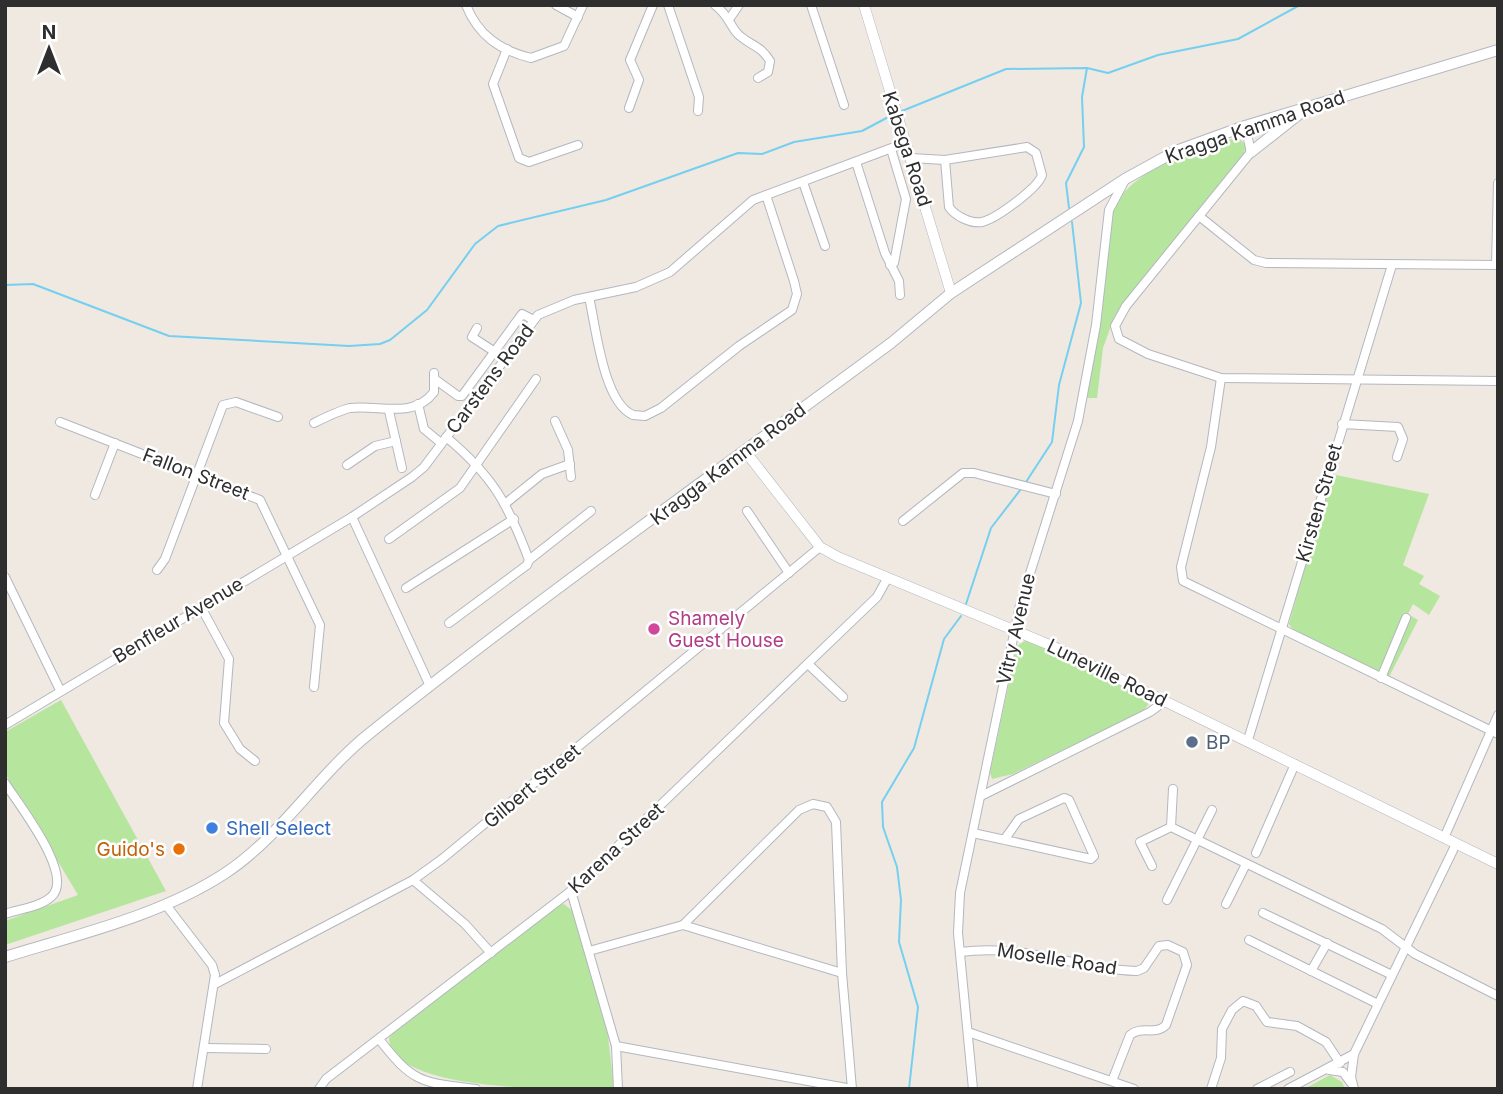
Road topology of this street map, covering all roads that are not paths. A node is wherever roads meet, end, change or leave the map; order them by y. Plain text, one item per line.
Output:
1 (466, 5) edge
2 (556, 5) edge
3 (583, 5) edge
4 (653, 5) edge
5 (668, 5) edge
6 (715, 5) edge
7 (740, 5) edge
8 (811, 5) edge
9 (864, 5) edge
10 (578, 17) junction
11 (730, 18) junction
12 (507, 49) junction
13 (1498, 50) edge
14 (758, 78) dead end
15 (844, 105) dead end
16 (1308, 107) junction
17 (629, 108) dead end
18 (698, 111) dead end
19 (1245, 126) junction
20 (904, 140) junction
21 (578, 145) dead end
22 (891, 149) junction
23 (1251, 152) junction
24 (911, 158) junction
25 (945, 160) junction
26 (856, 162) junction
27 (1125, 179) junction
28 (803, 182) junction
29 (1498, 183) edge
30 (766, 195) junction
31 (1199, 216) junction
32 (825, 246) dead end
33 (890, 265) junction
34 (1392, 265) junction
35 (1497, 265) edge
36 (951, 293) junction
37 (900, 295) dead end
38 (589, 297) junction
39 (534, 320) junction
40 (477, 328) dead end
41 (495, 352) junction
42 (1221, 378) junction
43 (1357, 378) junction
44 (536, 379) dead end
45 (1498, 381) edge
46 (418, 404) junction
47 (389, 411) junction
48 (278, 417) dead end
49 (555, 421) dead end
50 (60, 422) dead end
51 (314, 423) dead end
52 (1342, 424) junction
53 (444, 440) junction
54 (396, 441) junction
55 (114, 443) junction
56 (745, 451) junction
57 (1397, 457) dead end
58 (570, 464) junction
59 (347, 465) dead end
60 (476, 465) junction
61 (402, 468) dead end
62 (197, 473) junction
63 (571, 477) dead end
64 (1056, 494) junction
65 (95, 495) dead end
66 (506, 503) junction
67 (591, 511) dead end
68 (747, 511) dead end
69 (352, 517) junction
70 (514, 520) junction
71 (903, 521) dead end
72 (389, 539) dead end
73 (821, 547) junction
74 (287, 555) junction
75 (529, 560) junction
76 (157, 570) dead end
77 (789, 573) junction
78 (5, 577) edge
79 (887, 579) junction
80 (406, 588) dead end
81 (201, 607) junction
82 (1406, 618) dead end
83 (449, 622) dead end
84 (1014, 630) junction
85 (1282, 631) junction
86 (808, 664) junction
87 (1381, 678) junction
88 (430, 686) junction
89 (314, 687) dead end
90 (60, 690) junction
91 (843, 697) dead end
92 (1165, 701) junction
93 (1498, 715) edge
94 (5, 725) edge
95 (1494, 733) edge
96 (1248, 740) junction
97 (254, 761) dead end
98 (1295, 764) junction
99 (5, 783) edge
100 (1173, 789) dead end
101 (981, 796) junction
102 (1212, 810) dead end
103 (1171, 827) junction
104 (973, 833) junction
105 (1444, 838) junction
106 (1004, 840) junction
107 (1197, 840) junction
108 (1456, 844) junction
109 (1256, 853) dead end
110 (1246, 864) junction
111 (1498, 864) edge
112 (1152, 866) dead end
113 (413, 880) junction
114 (571, 891) junction
115 (1167, 900) dead end
116 (1226, 904) dead end
117 (166, 905) junction
118 (1263, 913) dead end
119 (5, 914) edge
120 (683, 925) junction
121 (1249, 940) dead end
122 (1326, 943) junction
123 (1407, 947) junction
124 (589, 951) junction
125 (960, 952) junction
126 (491, 953) junction
127 (5, 957) edge
128 (1311, 971) junction
129 (842, 973) junction
130 (1392, 975) junction
131 (215, 984) junction
132 (1498, 996) edge
133 (1378, 1003) junction
134 (968, 1032) junction
135 (379, 1039) junction
136 (616, 1046) junction
137 (204, 1048) junction
138 (266, 1049) dead end
139 (1354, 1054) junction
140 (1340, 1063) junction
141 (1326, 1070) junction
142 (1290, 1072) dead end
143 (1112, 1081) junction
144 (1353, 1086) edge
145 (1124, 1087) edge
146 (197, 1089) edge
147 (319, 1089) edge
148 (476, 1089) edge
149 (618, 1089) edge
150 (852, 1089) edge
151 (973, 1089) edge
152 (1134, 1089) edge
153 (1211, 1089) edge
154 (1257, 1089) edge
155 (1288, 1089) edge

1 - 12 street
2 - 10 street
3 - 10 street
4 - 17 street
5 - 18 street
6 - 11 street
7 - 11 street
8 - 15 street
9 - 20 street, Kabega Road
10 - 12 street
11 - 14 street
12 - 21 street
13 - 16 main road, Kragga Kamma Road
16 - 19 main road, Kragga Kamma Road
16 - 23 main road
19 - 23 street
19 - 27 main road, Kragga Kamma Road
20 - 22 street, Carstens Road
20 - 24 street, Kabega Road
22 - 26 street, Carstens Road
22 - 33 street
23 - 31 street
24 - 25 street
24 - 36 street, Kabega Road
25 - 25 street
26 - 28 street, Carstens Road
26 - 33 street
27 - 36 main road, Kragga Kamma Road
27 - 64 street, Vitry Avenue
28 - 30 street, Carstens Road
28 - 32 street
29 - 35 street
30 - 38 street, Carstens Road
30 - 38 street
31 - 34 street
31 - 42 street
33 - 37 street
34 - 35 street
34 - 43 street, Kirsten Street
36 - 56 main road, Kragga Kamma Road
38 - 39 street, Carstens Road
39 - 41 street
39 - 53 street, Carstens Road
40 - 41 street
41 - 46 street
42 - 43 street
42 - 85 street
43 - 45 street
43 - 52 street, Kirsten Street
44 - 60 street
46 - 47 street
46 - 53 street
47 - 51 street
47 - 54 street
48 - 62 street
49 - 58 street
50 - 55 street, Fallon Street
52 - 57 street
52 - 85 street, Kirsten Street
53 - 60 street
53 - 69 street, Carstens Road
54 - 59 street
54 - 61 street
55 - 62 street, Fallon Street
55 - 65 street
56 - 73 street, Luneville Road
56 - 88 main road, Kragga Kamma Road
58 - 63 street
58 - 66 street
60 - 66 street
60 - 72 street
62 - 74 street, Fallon Street
62 - 76 street
64 - 71 street
64 - 84 street, Vitry Avenue
66 - 70 street
67 - 75 street
68 - 77 street
69 - 74 street, Benfleur Avenue
69 - 88 street
70 - 75 street
70 - 80 street
73 - 77 street, Gilbert Street
73 - 79 street, Luneville Road
74 - 81 street, Benfleur Avenue
74 - 89 street, Fallon Street
75 - 83 street
77 - 113 street, Gilbert Street
78 - 90 street
79 - 84 street, Luneville Road
79 - 86 street, Karena Street
81 - 90 street, Benfleur Avenue
81 - 97 street
82 - 87 street
84 - 92 street, Luneville Road
84 - 101 street, Vitry Avenue
85 - 87 street
85 - 96 street, Kirsten Street
86 - 91 street
86 - 114 street, Karena Street
87 - 95 street
88 - 117 main road, Kragga Kamma Road
90 - 94 street, Benfleur Avenue
92 - 96 street, Luneville Road
92 - 101 street
93 - 95 street
95 - 105 street
96 - 98 street, Luneville Road
98 - 105 street, Luneville Road
98 - 109 street
99 - 119 street
100 - 103 street
101 - 104 street, Vitry Avenue
102 - 107 street
103 - 107 street
103 - 112 street
104 - 106 street
104 - 125 street, Vitry Avenue
105 - 108 street, Luneville Road
106 - 106 street
107 - 110 street
107 - 115 street
108 - 111 street, Luneville Road
108 - 123 street
110 - 116 street
110 - 123 street
113 - 126 street
113 - 131 street, Gilbert Street
114 - 124 street
114 - 126 street, Karena Street
117 - 127 main road, Kragga Kamma Road
117 - 131 street
118 - 122 street
120 - 124 street
120 - 129 street
120 - 129 street
121 - 128 street
122 - 128 street
122 - 130 street
123 - 130 street
123 - 132 street
124 - 136 street
125 - 134 street, Vitry Avenue
125 - 143 street, Moselle Road
126 - 135 street, Karena Street
128 - 133 street
129 - 150 street
130 - 133 street
131 - 137 street
133 - 139 street
134 - 143 street
134 - 151 street, Vitry Avenue
135 - 147 street, Karena Street
135 - 148 street
136 - 149 street
136 - 150 street
137 - 138 street
137 - 146 street
139 - 140 street
139 - 144 street
140 - 141 street
140 - 153 street
141 - 144 street
141 - 155 street
142 - 154 street
143 - 145 street
145 - 152 street

